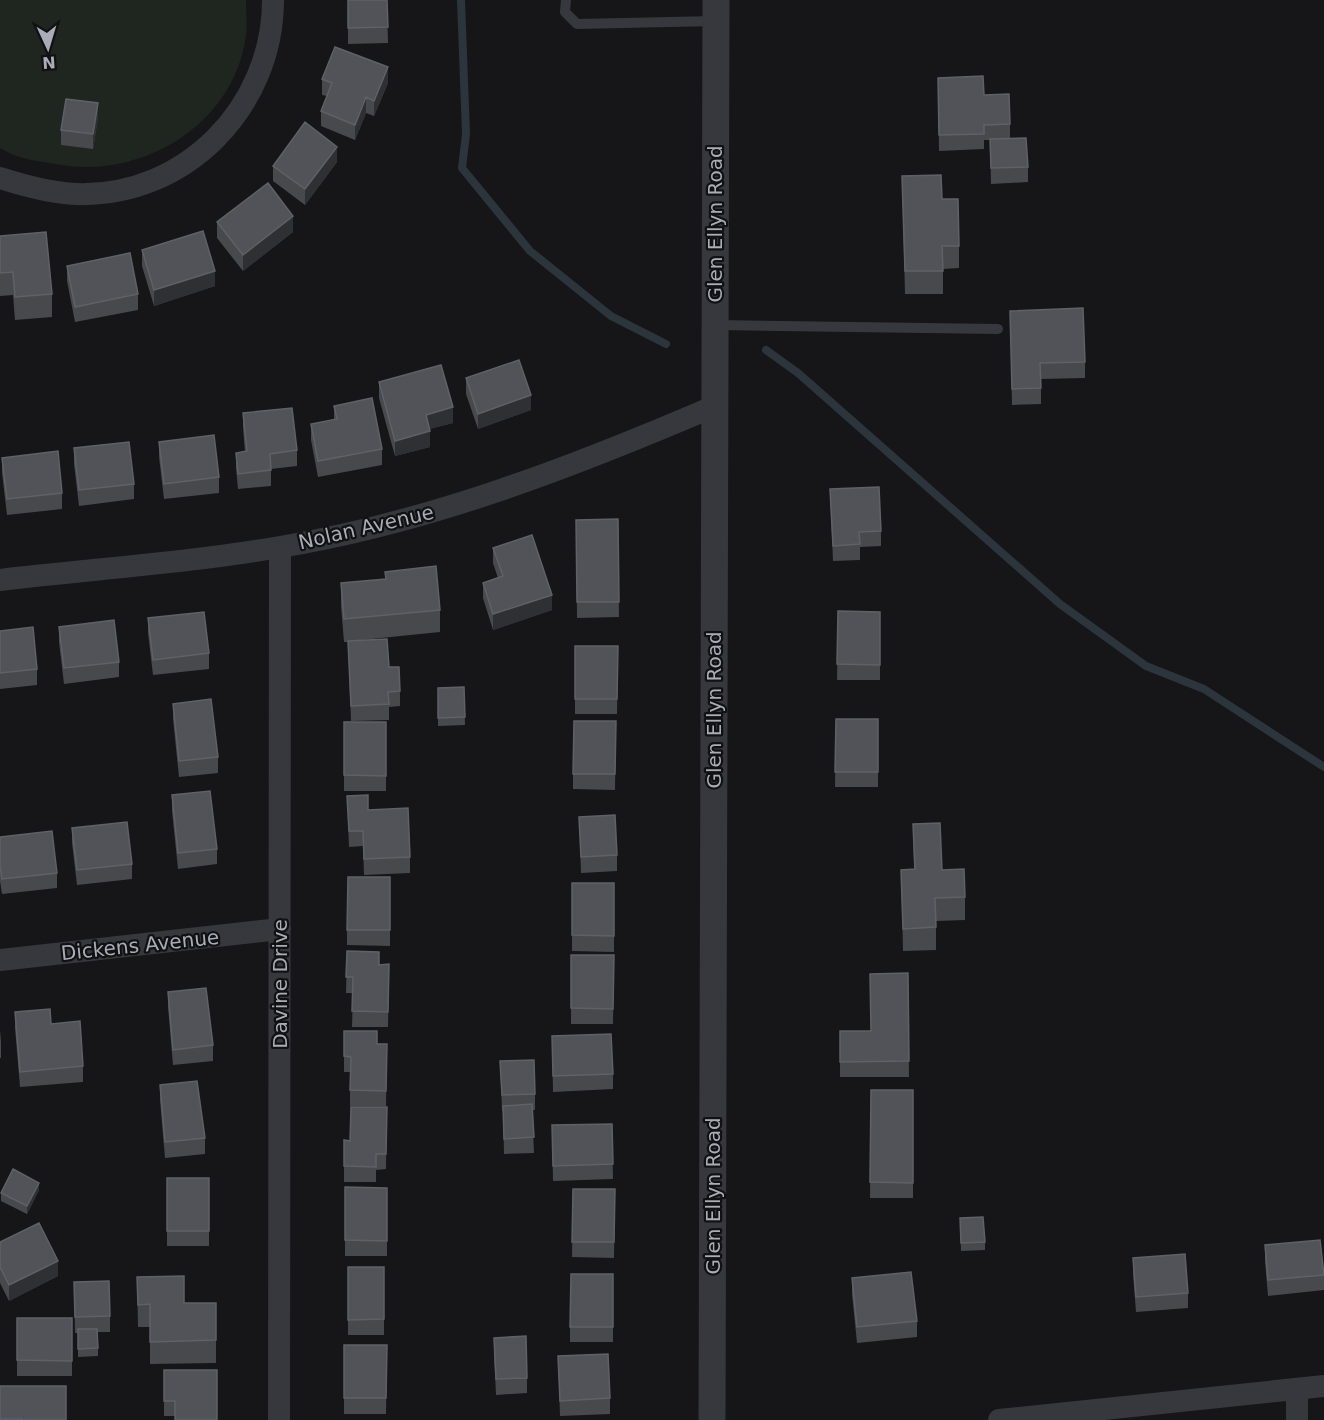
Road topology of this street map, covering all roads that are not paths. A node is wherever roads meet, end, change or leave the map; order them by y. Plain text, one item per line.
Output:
1 (273, 0) edge
2 (566, 0) edge
3 (716, 10) edge
4 (0, 178) edge
5 (715, 325) junction
6 (998, 329) dead end
7 (715, 406) junction
8 (280, 547) junction
9 (0, 580) edge
10 (280, 929) junction
11 (0, 960) edge
12 (1324, 1386) edge
13 (1297, 1389) junction
14 (279, 1420) edge
15 (712, 1420) edge
16 (999, 1420) edge
17 (1297, 1420) edge

1 - 4 street
2 - 3 lane
3 - 5 street, Glen Ellyn Road
5 - 6 lane
5 - 7 street, Glen Ellyn Road
7 - 8 street, Nolan Avenue
7 - 15 street, Glen Ellyn Road
8 - 9 street, Nolan Avenue
8 - 10 street, Davine Drive
10 - 11 street, Dickens Avenue
10 - 14 street, Davine Drive
12 - 13 street
13 - 16 street
13 - 17 street

